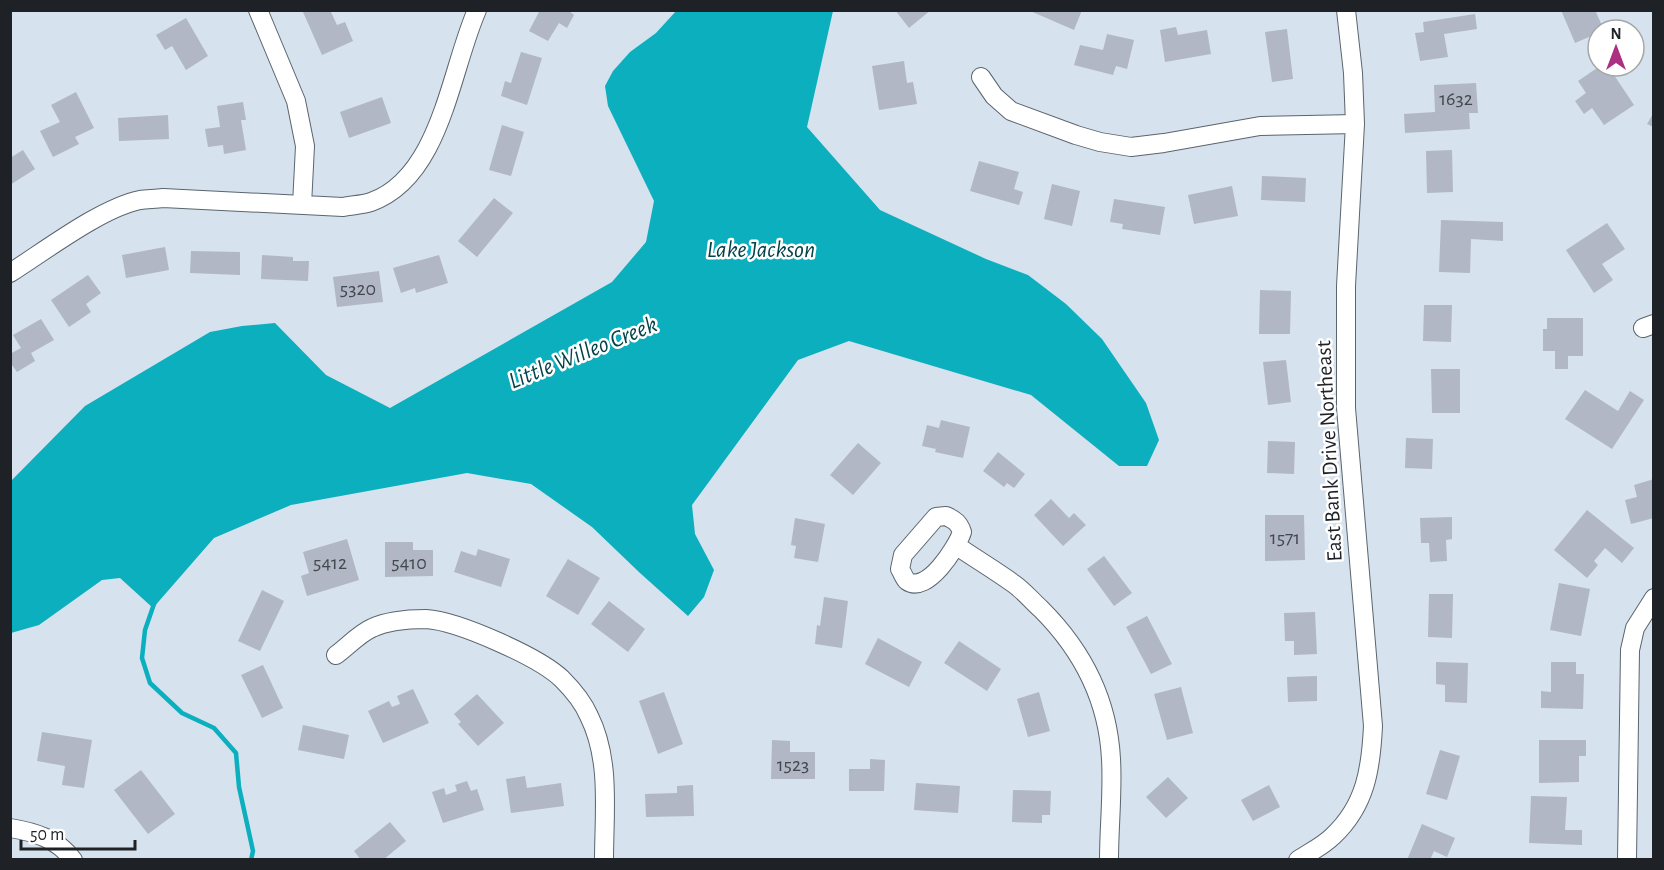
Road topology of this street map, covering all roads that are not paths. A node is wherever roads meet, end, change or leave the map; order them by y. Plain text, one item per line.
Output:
1 (258, 10) edge
2 (477, 10) edge
3 (1346, 10) edge
4 (981, 77) dead end
5 (1355, 124) junction
6 (302, 205) junction
7 (10, 273) edge
8 (957, 546) dead end
9 (1653, 598) edge
10 (336, 656) dead end
11 (10, 828) edge
12 (73, 860) edge
13 (604, 860) edge
14 (1109, 860) edge
15 (1298, 860) edge
16 (1628, 860) edge

1 - 6 street
2 - 6 street
3 - 5 street, East Bank Drive Northeast
4 - 5 street
5 - 15 street, East Bank Drive Northeast
6 - 7 street
8 - 14 street
9 - 16 street
10 - 13 street
11 - 12 street

